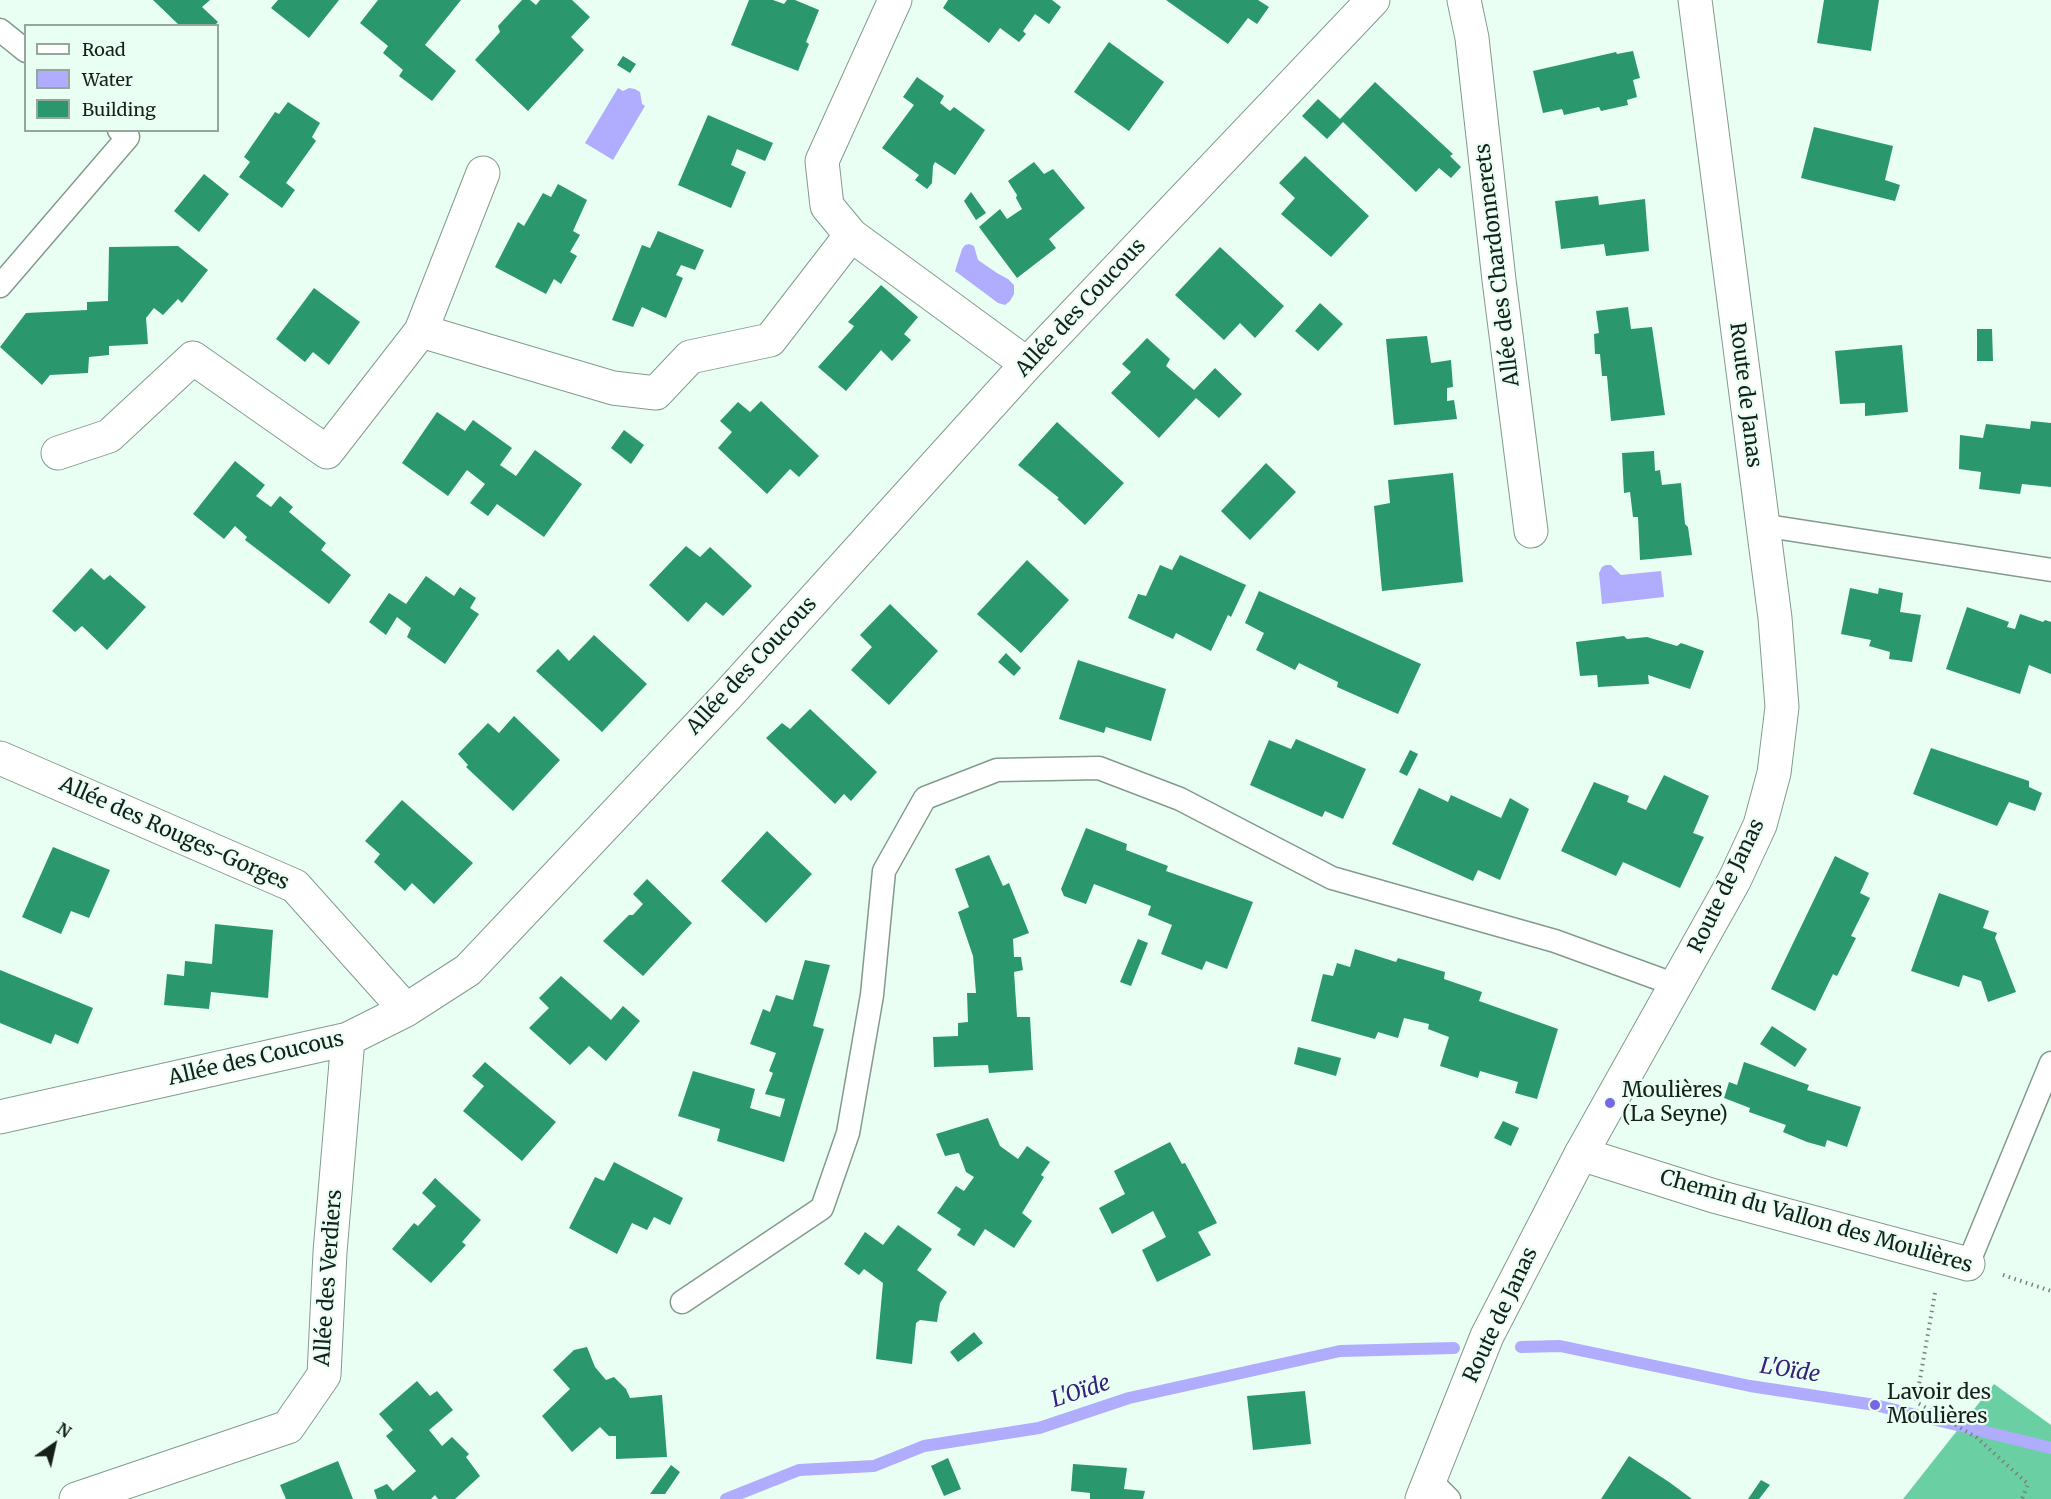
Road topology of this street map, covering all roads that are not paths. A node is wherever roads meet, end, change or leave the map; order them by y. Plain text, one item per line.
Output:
1 (895, 0) edge
2 (1373, 0) edge
3 (1464, 0) edge
4 (1695, 0) edge
5 (0, 30) edge
6 (24, 49) edge
7 (121, 132) edge
8 (483, 173) dead end
9 (850, 235) junction
10 (0, 286) edge
11 (422, 331) junction
12 (1027, 364) junction
13 (58, 453) dead end
14 (1761, 525) junction
15 (1531, 531) dead end
16 (2051, 570) edge
17 (0, 758) edge
18 (1676, 985) junction
19 (406, 1010) junction
20 (348, 1039) junction
21 (2051, 1063) edge
22 (0, 1117) edge
23 (1581, 1154) junction
24 (1954, 1260) joint
25 (682, 1302) dead end
26 (1434, 1492) edge
27 (76, 1499) edge

1 - 9 street
2 - 12 street, Allée des Coucous
3 - 15 street, Allée des Chardonnerets
4 - 14 street, Route de Janas
5 - 6 lane
7 - 10 lane
8 - 11 street
9 - 11 street
9 - 12 street
11 - 13 street
12 - 19 street, Allée des Coucous
14 - 16 lane
14 - 18 street, Route de Janas
17 - 19 street, Allée des Rouges-Gorges
18 - 23 street, Route de Janas
18 - 25 lane
19 - 20 street, Allée des Coucous
20 - 22 street, Allée des Coucous
20 - 27 street, Allée des Verdiers
21 - 24 lane
23 - 24 street, Chemin du Vallon des Moulières
23 - 26 street, Route de Janas

